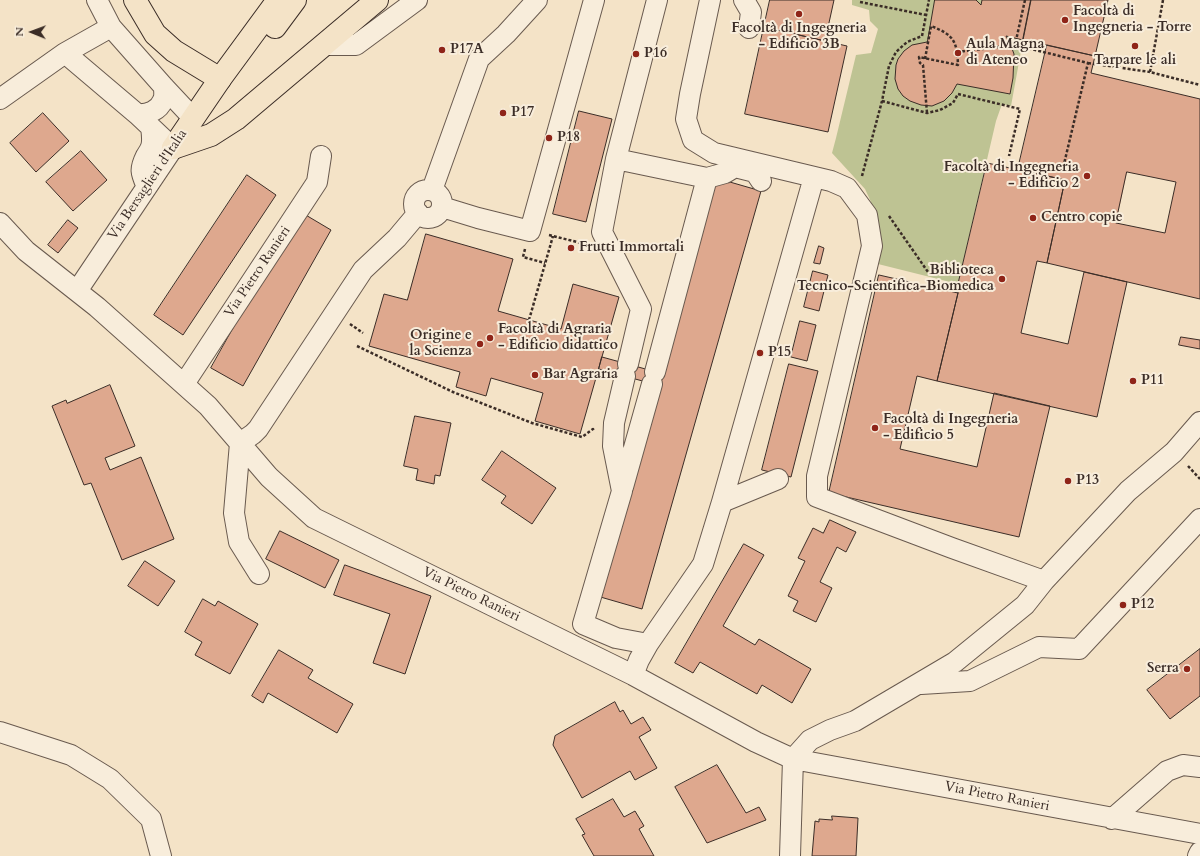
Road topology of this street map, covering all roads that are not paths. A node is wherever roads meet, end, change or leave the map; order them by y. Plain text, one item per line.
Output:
1 (97, 0) edge
2 (135, 0) edge
3 (278, 0) edge
4 (295, 0) edge
5 (377, 0) edge
6 (417, 0) edge
7 (537, 0) edge
8 (594, 0) edge
9 (657, 0) edge
10 (710, 0) edge
11 (744, 0) edge
12 (111, 27) junction
13 (749, 28) dead end
14 (323, 45) junction
15 (65, 53) junction
16 (220, 79) junction
17 (164, 87) junction
18 (0, 98) edge
19 (137, 114) junction
20 (193, 118) junction
21 (151, 127) junction
22 (173, 148) junction
23 (321, 156) dead end
24 (616, 159) junction
25 (814, 177) junction
26 (707, 178) junction
27 (761, 181) dead end
28 (147, 187) junction
29 (437, 198) junction
30 (0, 223) edge
31 (77, 291) junction
32 (184, 384) junction
33 (1200, 422) edge
34 (246, 438) junction
35 (778, 479) dead end
36 (622, 491) junction
37 (722, 502) junction
38 (1200, 519) edge
39 (259, 574) dead end
40 (1044, 581) junction
41 (648, 644) junction
42 (977, 644) junction
43 (995, 669) junction
44 (633, 675) junction
45 (918, 684) junction
46 (830, 730) junction
47 (0, 732) edge
48 (794, 759) junction
49 (1200, 767) edge
50 (1112, 819) junction
51 (1200, 834) edge
52 (1200, 852) edge
53 (161, 856) edge
54 (790, 856) edge
55 (1198, 856) edge

1 - 12 street
2 - 16 main road
3 - 16 main road, Via Bersaglieri d'Italia
4 - 16 main road, Via Bersaglieri d'Italia
5 - 14 main road
6 - 14 street
7 - 29 street
8 - 29 street
9 - 24 street
10 - 25 street
11 - 13 street
12 - 15 street
12 - 17 street
14 - 22 main road
15 - 18 street
15 - 19 street
16 - 20 main road, Via Bersaglieri d'Italia
17 - 19 street
17 - 20 street
19 - 21 street
20 - 22 main road, Via Bersaglieri d'Italia
21 - 22 street
21 - 28 street
22 - 28 street, Via Bersaglieri d'Italia
23 - 32 street, Via Pietro Ranieri
24 - 26 street
24 - 36 street
25 - 37 street
25 - 40 street
26 - 27 street
26 - 36 street
28 - 31 street, Via Bersaglieri d'Italia
29 - 34 street
30 - 31 street, Via Pietro Ranieri
31 - 32 street, Via Pietro Ranieri
32 - 34 street, Via Pietro Ranieri
33 - 40 street
34 - 39 street
34 - 44 street, Via Pietro Ranieri
35 - 37 street
36 - 41 street
37 - 41 street
38 - 43 street
40 - 42 street
41 - 44 street
42 - 43 street
42 - 45 street
42 - 46 street
43 - 45 street
44 - 48 street, Via Pietro Ranieri
45 - 46 street
46 - 48 street
47 - 53 street
48 - 50 street, Via Pietro Ranieri
48 - 54 street
49 - 50 street
50 - 51 street, Via Pietro Ranieri
52 - 55 street

